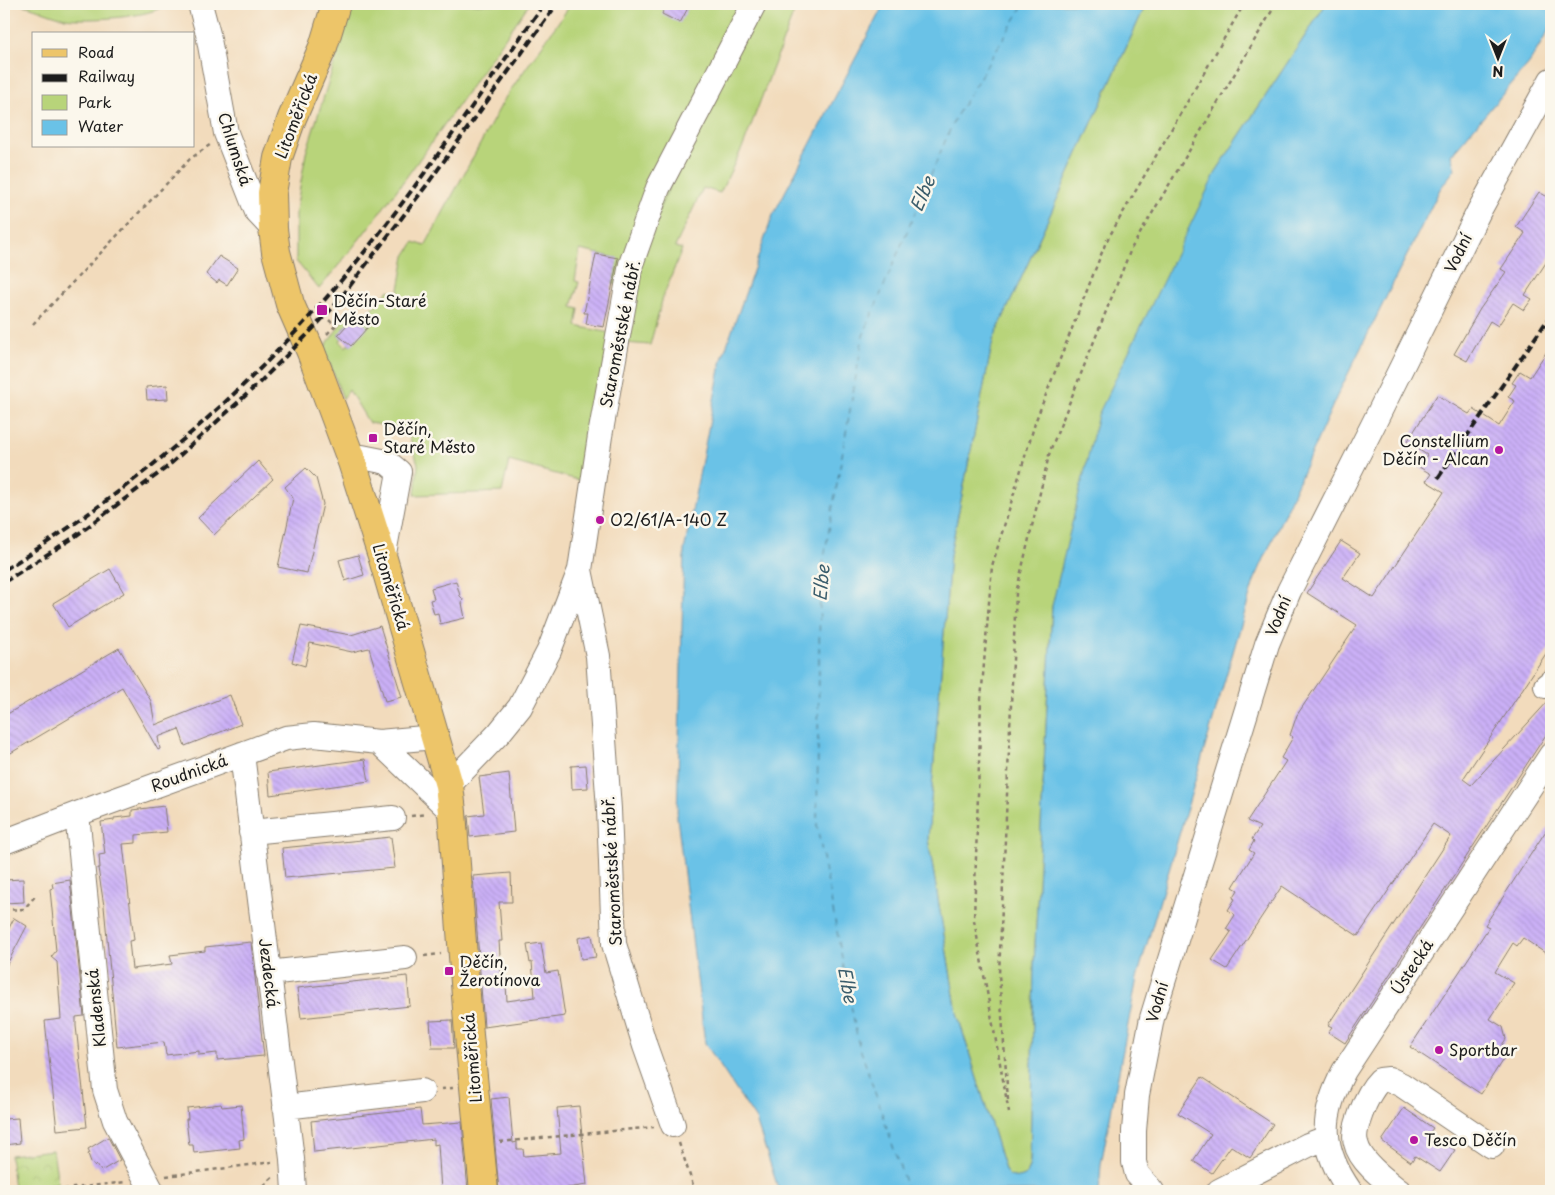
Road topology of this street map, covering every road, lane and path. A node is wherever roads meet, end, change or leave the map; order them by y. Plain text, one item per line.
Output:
1 (200, 4) edge
2 (336, 4) edge
3 (754, 4) edge
4 (1244, 4) edge
5 (1276, 4) edge
6 (1551, 80) edge
7 (226, 133) junction
8 (273, 229) junction
9 (33, 324) dead end
10 (352, 462) junction
11 (383, 559) junction
12 (580, 570) junction
13 (435, 737) junction
14 (379, 742) junction
15 (242, 754) junction
16 (1551, 754) edge
17 (449, 785) junction
18 (452, 812) junction
19 (77, 814) junction
20 (393, 818) joint
21 (251, 832) junction
22 (4, 842) edge
23 (37, 894) dead end
24 (4, 910) edge
25 (463, 951) junction
26 (405, 958) joint
27 (268, 973) junction
28 (474, 1086) junction
29 (422, 1092) joint
30 (286, 1107) junction
31 (673, 1125) junction
32 (1327, 1138) junction
33 (480, 1144) junction
34 (1492, 1146) dead end
35 (292, 1160) junction
36 (149, 1185) edge
37 (48, 1191) edge
38 (258, 1191) edge
39 (294, 1191) edge
40 (484, 1191) edge
41 (696, 1191) edge
42 (1152, 1191) edge
43 (1219, 1191) edge
44 (1349, 1191) edge
45 (1399, 1191) edge

1 - 7 street, Chlumská
2 - 8 main road, Litoměřická
3 - 12 street, Staroměstské nábř.
4 - 5 path
6 - 42 street, Vodní
7 - 8 street, Chlumská
7 - 9 path
8 - 10 main road, Litoměřická
10 - 11 main road, Litoměřická
10 - 11 street
11 - 13 main road, Litoměřická
12 - 17 street, Staroměstské nábř.
12 - 31 street, Staroměstské nábř.
13 - 14 street, Roudnická
13 - 17 main road, Litoměřická
14 - 15 street, Roudnická
14 - 18 street
15 - 19 street, Roudnická
15 - 21 street, Jezdecká
16 - 32 street, Ústecká
17 - 18 main road, Litoměřická
18 - 20 path
18 - 25 main road, Litoměřická
19 - 22 street, Roudnická
19 - 36 street, Kladenská
20 - 21 street
21 - 27 street, Jezdecká
23 - 24 path
25 - 26 path
25 - 28 main road, Litoměřická
26 - 27 street
27 - 30 street, Jezdecká
28 - 29 path
28 - 33 main road, Litoměřická
29 - 30 street
30 - 35 street, Jezdecká
31 - 33 path
31 - 41 path
32 - 43 street
32 - 44 street, Ústecká
33 - 40 main road, Litoměřická
34 - 45 street
35 - 36 path
35 - 38 path
35 - 39 street, Jezdecká
36 - 37 path

